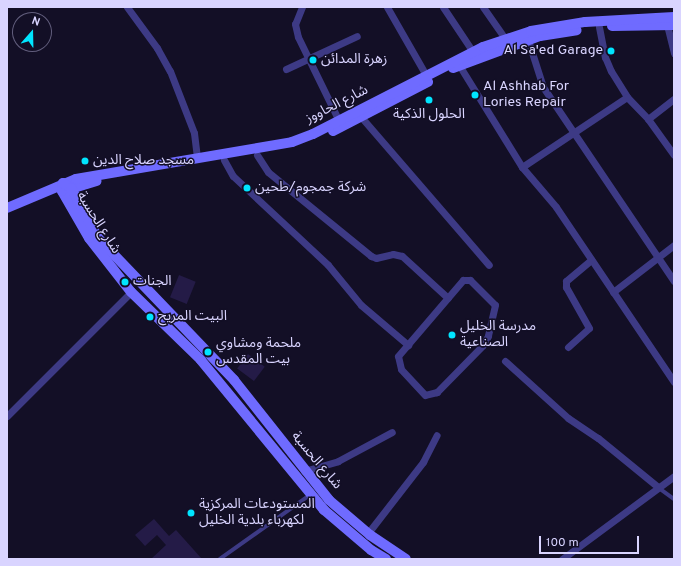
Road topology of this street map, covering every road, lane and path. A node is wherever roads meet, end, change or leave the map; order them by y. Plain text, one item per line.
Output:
1 (127, 7) edge
2 (302, 7) edge
3 (387, 7) edge
4 (443, 7) edge
5 (482, 7) edge
6 (651, 7) edge
7 (654, 18) junction
8 (672, 22) edge
9 (599, 27) junction
10 (357, 36) dead end
11 (505, 39) junction
12 (528, 40) junction
13 (473, 52) junction
14 (674, 53) edge
15 (310, 59) junction
16 (459, 65) junction
17 (286, 69) dead end
18 (426, 75) junction
19 (627, 97) junction
20 (674, 99) edge
21 (362, 118) junction
22 (648, 119) junction
23 (339, 121) junction
24 (572, 132) junction
25 (257, 155) junction
26 (674, 155) edge
27 (197, 158) junction
28 (224, 160) junction
29 (522, 167) junction
30 (65, 188) junction
31 (7, 208) edge
32 (7, 214) edge
33 (674, 245) edge
34 (657, 258) junction
35 (591, 260) junction
36 (489, 265) dead end
37 (674, 281) edge
38 (131, 292) junction
39 (613, 292) junction
40 (448, 298) junction
41 (408, 345) junction
42 (568, 347) dead end
43 (505, 361) dead end
44 (674, 382) edge
45 (7, 416) edge
46 (392, 432) dead end
47 (437, 434) dead end
48 (304, 471) junction
49 (674, 476) edge
50 (658, 487) junction
51 (311, 494) junction
52 (674, 498) edge
53 (368, 534) junction
54 (220, 559) edge
55 (386, 559) edge
56 (406, 559) edge
57 (562, 559) edge

1 - 27 street
2 - 15 street
3 - 18 street
4 - 13 street
5 - 11 street
6 - 7 main road
7 - 8 main road, شارع الحاووز
7 - 11 main road, شارع الحاووز
8 - 9 main road, شارع الحاووز
8 - 14 street
9 - 12 main road, شارع الحاووز
9 - 19 street
10 - 15 street
11 - 13 main road, شارع الحاووز
12 - 16 main road, شارع الحاووز
12 - 24 street
13 - 18 main road, شارع الحاووز
15 - 17 street
15 - 23 street
16 - 21 main road, شارع الحاووز
16 - 29 street
18 - 23 main road, شارع الحاووز
19 - 22 street
19 - 24 street
20 - 22 street
21 - 25 main road, شارع الحاووز
21 - 36 street
22 - 26 street
23 - 27 main road, شارع الحاووز
24 - 29 street
24 - 34 street
25 - 28 main road, شارع الحاووز
25 - 40 street
27 - 30 main road, شارع الحاووز
28 - 30 main road, شارع الحاووز
28 - 41 street
29 - 35 street
30 - 31 main road, شارع الحاووز
30 - 32 main road, شارع الحاووز
30 - 38 main road, شارع الحسبة
30 - 48 main road, شارع الحسبة
33 - 34 street
34 - 37 street
34 - 39 street
35 - 39 street
35 - 42 street
38 - 45 street
38 - 51 main road, شارع الحسبة
39 - 44 street
40 - 41 street
40 - 41 street
43 - 50 street
46 - 48 street
47 - 53 street
48 - 53 main road, شارع الحسبة
49 - 50 street
50 - 52 lane
50 - 57 street
51 - 54 lane
51 - 55 main road, شارع الحسبة
53 - 56 main road, شارع الحسبة

